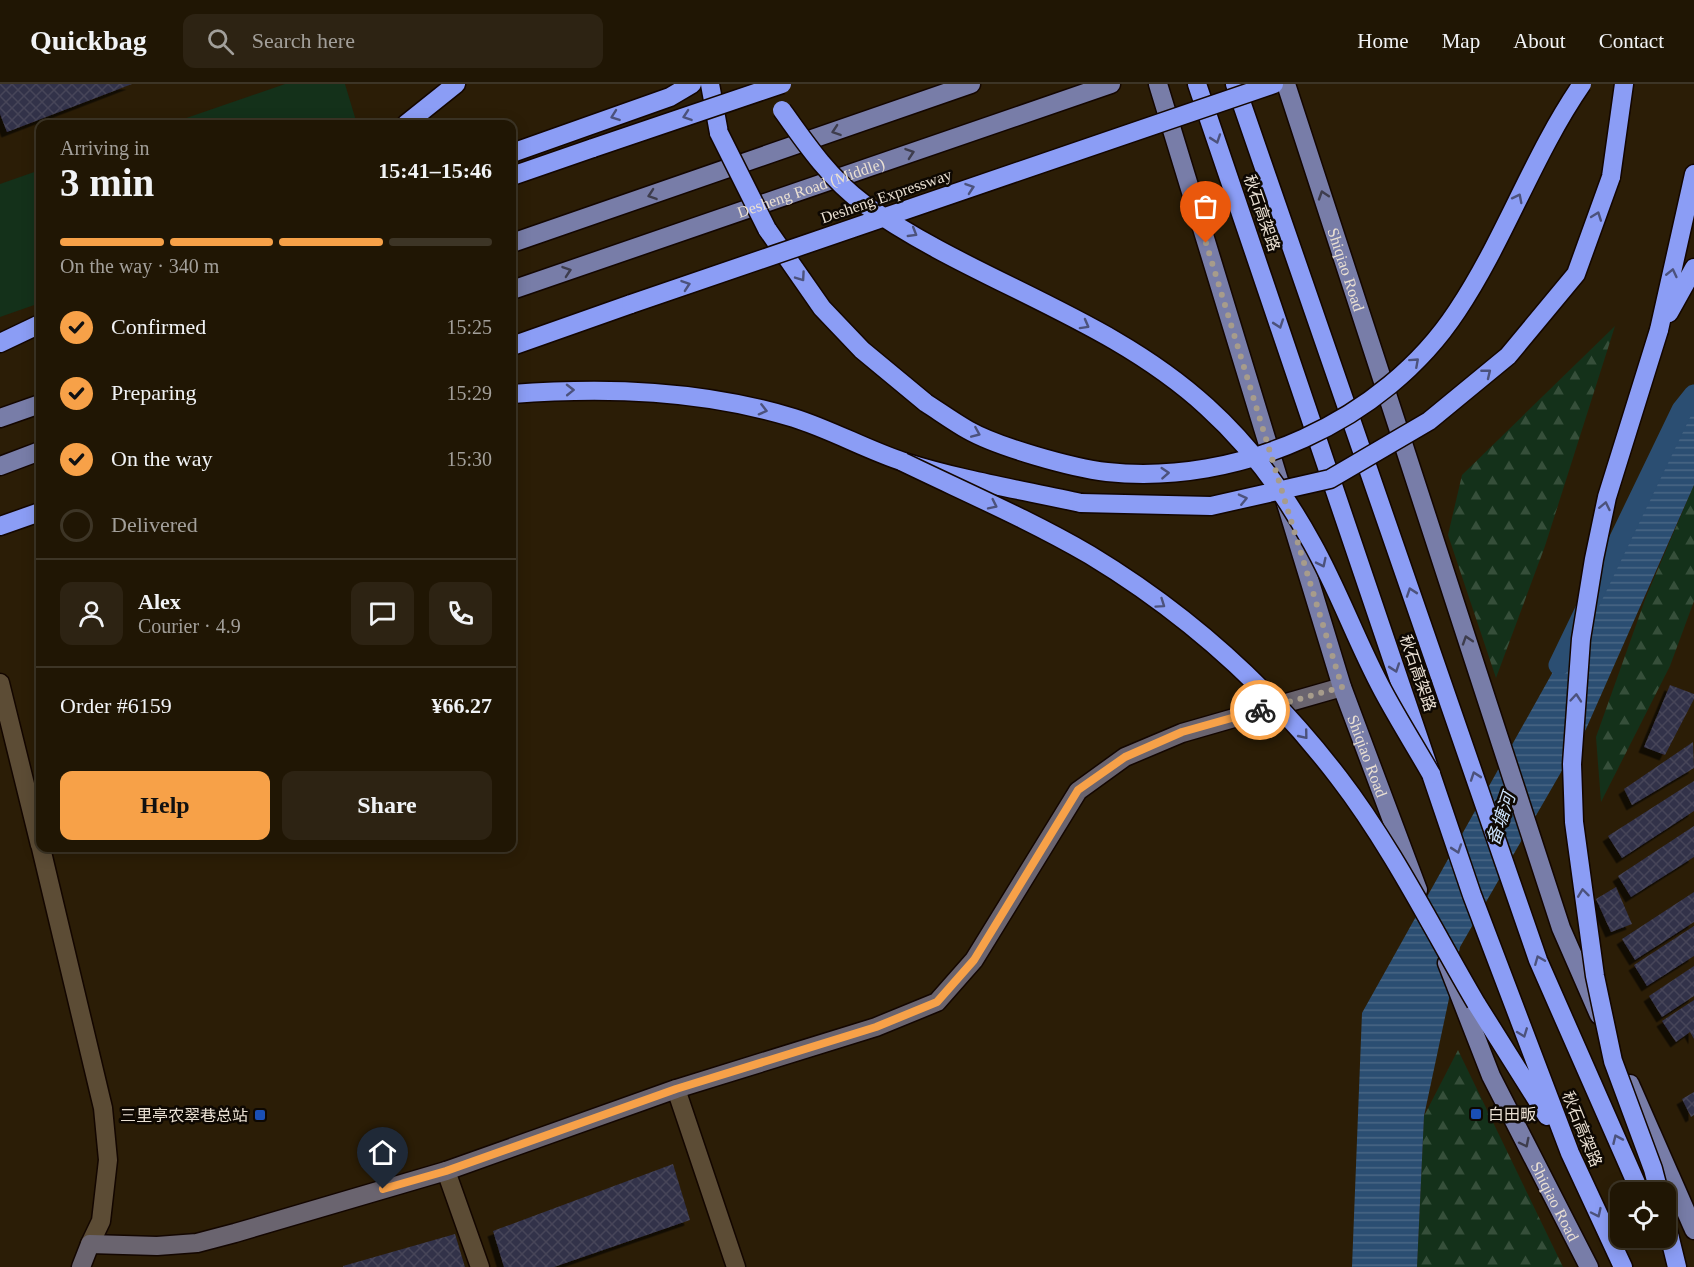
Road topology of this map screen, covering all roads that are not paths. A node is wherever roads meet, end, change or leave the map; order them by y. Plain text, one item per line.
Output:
1 (456, 84) edge
2 (692, 84) edge
3 (710, 84) edge
4 (769, 84) edge
5 (782, 84) edge
6 (971, 84) edge
7 (1111, 84) edge
8 (1158, 84) edge
9 (1197, 84) edge
10 (1235, 84) edge
11 (1274, 84) edge
12 (1286, 84) edge
13 (1582, 84) edge
14 (1624, 84) edge
15 (411, 120) edge
16 (516, 152) edge
17 (1694, 174) edge
18 (516, 176) edge
19 (516, 242) edge
20 (1694, 268) edge
21 (516, 289) edge
22 (36, 326) edge
23 (1659, 330) junction
24 (36, 338) edge
25 (0, 343) edge
26 (516, 345) edge
27 (0, 350) edge
28 (516, 394) edge
29 (36, 405) edge
30 (0, 417) edge
31 (36, 453) edge
32 (903, 462) junction
33 (0, 466) edge
34 (36, 513) edge
35 (0, 526) edge
36 (0, 683) edge
37 (1342, 687) junction
38 (1431, 774) junction
39 (36, 827) edge
40 (42, 852) edge
41 (676, 1089) junction
42 (1570, 1153) junction
43 (446, 1171) junction
44 (1637, 1182) edge
45 (1655, 1182) edge
46 (1694, 1230) edge
47 (90, 1244) junction
48 (1665, 1248) edge
49 (1671, 1248) edge
50 (81, 1267) edge
51 (480, 1267) edge
52 (736, 1267) edge
53 (1589, 1267) edge
54 (1623, 1267) edge
55 (1675, 1267) edge

1 - 15 highway
2 -> 16 highway
3 -> 13 highway, bridge
4 -> 38 highway, bridge
5 -> 18 highway, bridge
6 -> 19 main road, bridge
21 -> 7 main road, Desheng Road (Middle), bridge
8 - 37 main road, Shiqiao Road
9 -> 38 highway, 秋石高架路, bridge
44 -> 10 highway, 秋石高架路, bridge
26 -> 11 highway, Desheng Expressway, bridge
46 -> 12 main road, Shiqiao Road
32 -> 14 highway, bridge
23 -> 17 highway
20 - 23 highway
22 - 25 highway
45 -> 23 highway, bridge
24 - 27 highway
28 -> 32 highway
29 - 30 main road
31 - 33 main road
32 -> 42 highway, bridge
34 - 35 highway
36 - 39 street
37 - 41 street
37 -> 53 main road, Shiqiao Road, bridge
38 -> 42 highway, 秋石高架路
40 - 47 street
41 - 43 street
41 - 52 street
42 -> 54 highway, 秋石高架路
43 - 47 street
43 - 51 street
47 - 50 street
48 - 55 highway
49 - 55 highway

